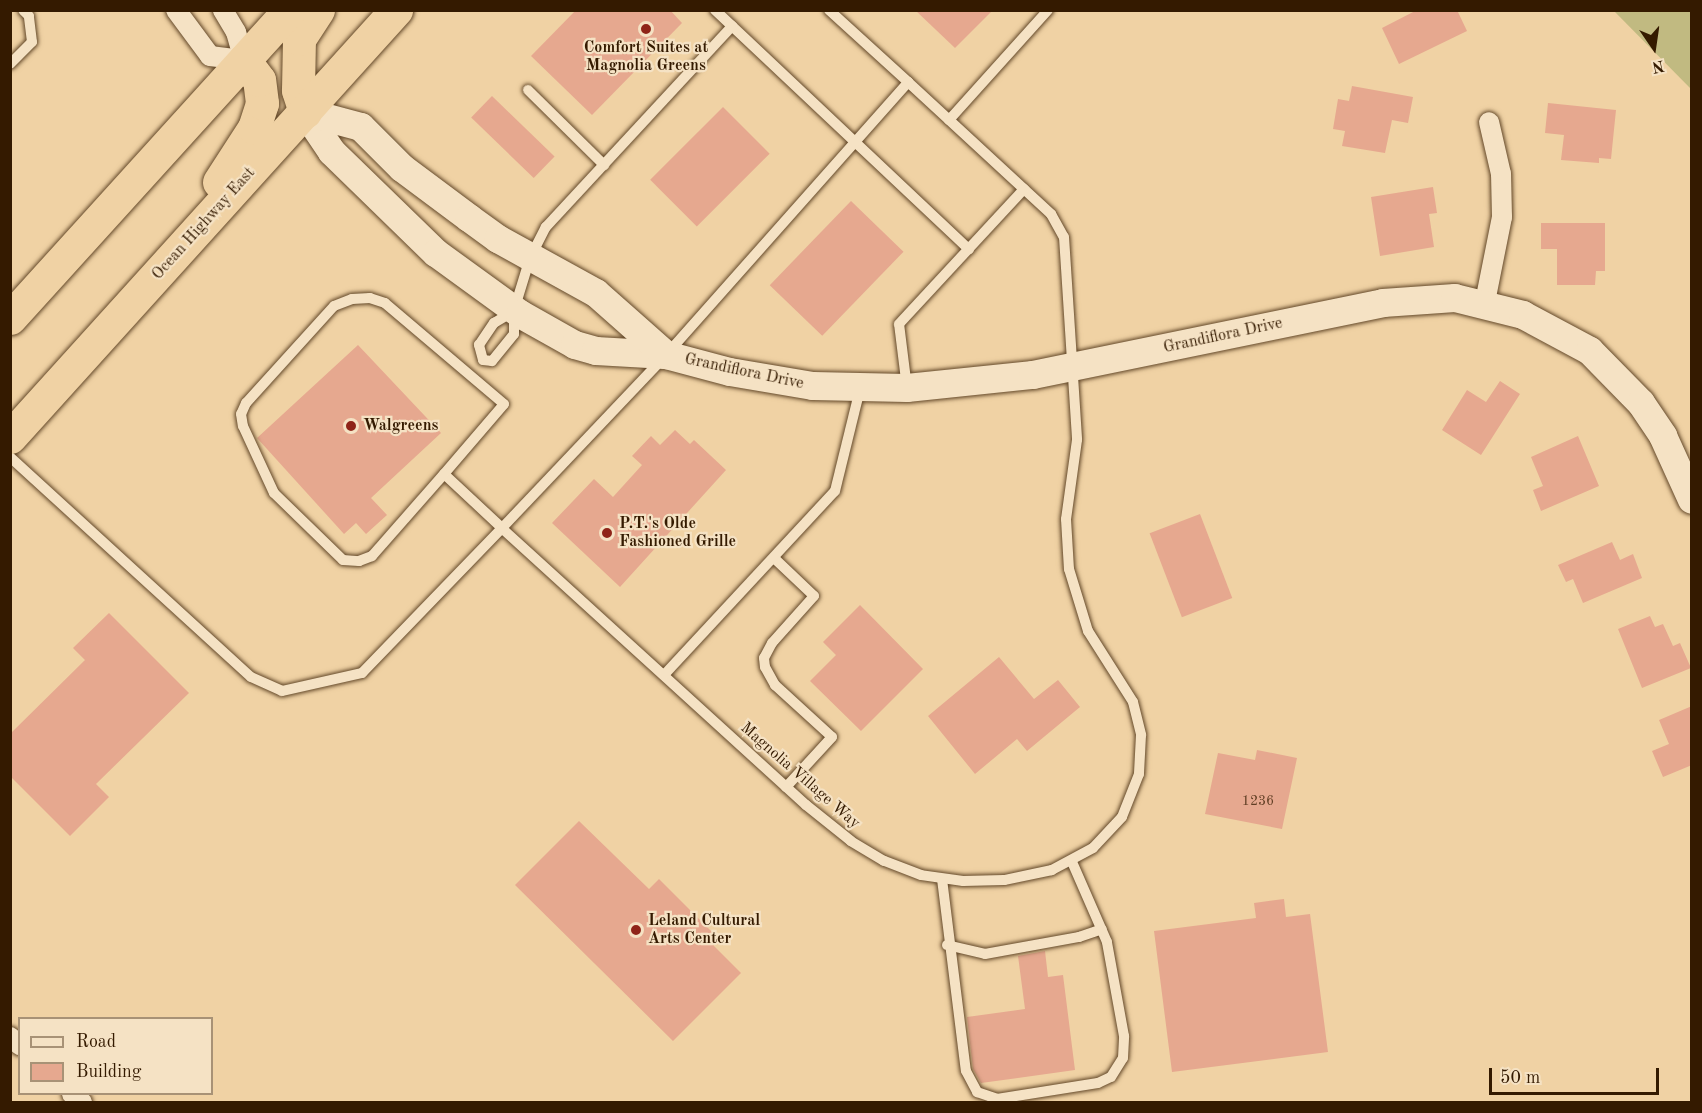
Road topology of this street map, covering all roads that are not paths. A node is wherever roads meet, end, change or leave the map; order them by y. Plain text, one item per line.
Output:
1 (23, 10) edge
2 (176, 10) edge
3 (223, 10) edge
4 (289, 10) edge
5 (318, 10) edge
6 (396, 10) edge
7 (715, 10) edge
8 (829, 10) edge
9 (1048, 10) edge
10 (732, 26) junction
11 (244, 60) junction
12 (10, 64) edge
13 (908, 82) junction
14 (528, 90) dead end
15 (305, 112) junction
16 (948, 120) junction
17 (1489, 122) dead end
18 (854, 142) junction
19 (604, 165) junction
20 (1024, 189) junction
21 (969, 249) junction
22 (530, 258) junction
23 (141, 294) junction
24 (1485, 302) junction
25 (514, 311) junction
26 (10, 318) edge
27 (666, 355) junction
28 (483, 360) junction
29 (1073, 367) junction
30 (470, 374) junction
31 (860, 388) junction
32 (907, 388) junction
33 (10, 437) edge
34 (10, 457) edge
35 (444, 474) junction
36 (1692, 500) edge
37 (502, 528) junction
38 (774, 558) junction
39 (664, 675) junction
40 (786, 787) junction
41 (1071, 862) junction
42 (942, 879) junction
43 (1102, 929) junction
44 (947, 945) junction

1 - 12 lane
2 - 11 street
3 - 11 street
4 - 11 highway
5 - 15 highway
6 - 15 highway, Ocean Highway East
7 - 10 lane
8 - 13 lane, Magnolia Village Way
9 - 16 lane
10 - 18 lane
10 - 19 lane
11 - 23 highway
11 - 26 highway
13 - 16 lane, Magnolia Village Way
13 - 18 lane
14 - 19 lane
15 - 22 street, Grandiflora Drive
15 - 23 highway, Ocean Highway East
15 - 25 street, Grandiflora Drive
16 - 20 lane, Magnolia Village Way
17 - 24 street
18 - 21 lane
18 - 27 lane
19 - 22 lane
20 - 21 lane
20 - 29 lane, Magnolia Village Way
21 - 32 lane
22 - 25 lane
22 - 27 street, Grandiflora Drive
23 - 33 highway, Ocean Highway East
24 - 29 street, Grandiflora Drive
24 - 36 street, Grandiflora Drive
25 - 27 street, Grandiflora Drive
25 - 28 lane
25 - 28 lane
27 - 31 street, Grandiflora Drive
27 - 37 lane
28 - 30 lane
29 - 32 street, Grandiflora Drive
29 - 41 lane, Magnolia Village Way
30 - 35 lane
30 - 35 lane
31 - 32 street, Grandiflora Drive
31 - 38 lane
34 - 37 lane
35 - 37 lane, Magnolia Village Way
37 - 39 lane, Magnolia Village Way
38 - 39 lane
38 - 40 lane
39 - 40 lane, Magnolia Village Way
40 - 42 lane, Magnolia Village Way
41 - 42 lane, Magnolia Village Way
41 - 43 lane
42 - 44 lane
43 - 44 lane
43 - 44 lane

